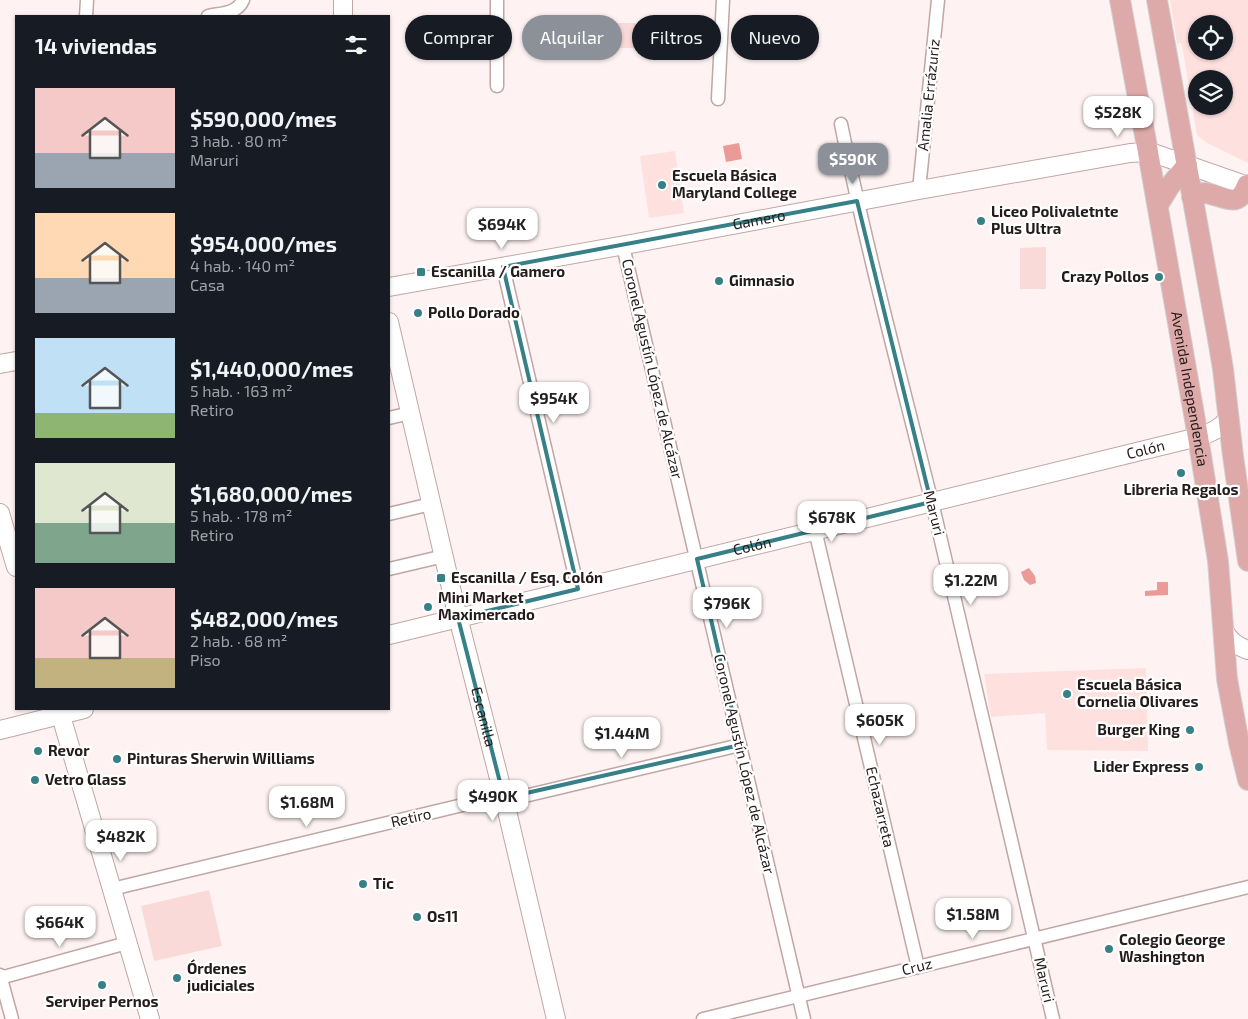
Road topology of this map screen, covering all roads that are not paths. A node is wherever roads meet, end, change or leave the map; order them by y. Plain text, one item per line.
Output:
1 (86, 0) edge
2 (243, 0) edge
3 (343, 0) edge
4 (497, 0) edge
5 (723, 0) edge
6 (938, 0) edge
7 (1120, 0) edge
8 (1157, 0) edge
9 (86, 15) edge
10 (213, 15) edge
11 (343, 15) edge
12 (497, 86) dead end
13 (718, 99) dead end
14 (841, 124) dead end
15 (1148, 152) junction
16 (1187, 164) junction
17 (1247, 185) edge
18 (919, 190) junction
19 (1192, 197) junction
20 (857, 201) junction
21 (1158, 205) junction
22 (623, 246) junction
23 (503, 267) junction
24 (390, 287) edge
25 (390, 331) edge
26 (15, 360) edge
27 (0, 364) edge
28 (394, 367) edge
29 (410, 413) junction
30 (390, 418) edge
31 (1228, 420) junction
32 (1198, 437) junction
33 (931, 502) junction
34 (431, 504) junction
35 (0, 513) edge
36 (390, 514) edge
37 (815, 530) junction
38 (444, 556) junction
39 (697, 559) junction
40 (1248, 561) edge
41 (15, 564) edge
42 (390, 569) edge
43 (578, 589) junction
44 (458, 618) junction
45 (1223, 629) junction
46 (390, 635) edge
47 (1248, 650) edge
48 (76, 710) edge
49 (59, 712) edge
50 (0, 730) edge
51 (740, 745) junction
52 (1248, 780) edge
53 (504, 798) junction
54 (1248, 887) edge
55 (112, 889) junction
56 (1035, 939) junction
57 (127, 943) junction
58 (918, 967) junction
59 (0, 977) edge
60 (799, 996) junction
61 (12, 1019) edge
62 (150, 1019) edge
63 (556, 1019) edge
64 (703, 1019) edge
65 (804, 1019) edge
66 (1053, 1019) edge

1 - 9 street
2 - 10 street
3 - 11 street
4 - 12 street
5 - 13 street
6 - 18 street, Amalia Errázuriz
7 - 15 main road, Avenida Independencia
8 - 16 main road, Avenida Independencia
14 - 20 street, Maruri
15 - 16 street, Gamero
15 - 18 street, Gamero
15 - 21 main road, Avenida Independencia
16 - 17 street, Gamero
16 - 19 main road, Avenida Independencia
16 - 21 main road
17 - 19 main road
18 - 20 street, Gamero
19 - 31 main road, Avenida Independencia
20 - 22 street, Gamero
20 - 33 street, Maruri
21 - 32 main road, Avenida Independencia
22 - 23 street, Gamero
22 - 39 street, Coronel Agustín López de Alcázar
23 - 24 street, Gamero
23 - 43 street
25 - 28 street, Escanilla
26 - 27 street
28 - 29 street, Escanilla
29 - 30 street
29 - 34 street, Escanilla
31 - 32 street, Colón
31 - 40 main road, Avenida Independencia
32 - 33 street, Colón
32 - 45 main road, Avenida Independencia
33 - 37 street, Colón
33 - 56 street, Maruri
34 - 36 street
34 - 38 street, Escanilla
35 - 41 street
37 - 39 street, Colón
37 - 58 street, Echazarreta
38 - 42 street
38 - 44 street, Escanilla
39 - 43 street, Colón
39 - 51 street, Coronel Agustín López de Alcázar
43 - 44 street, Colón
44 - 46 street, Colón
44 - 53 street, Escanilla
45 - 47 street
45 - 52 main road, Avenida Independencia
48 - 49 street
49 - 50 street
49 - 55 street
51 - 53 street, Retiro
51 - 60 street, Coronel Agustín López de Alcázar
53 - 55 street, Retiro
53 - 63 street, Escanilla
54 - 56 street, Cruz
55 - 57 street
56 - 58 street, Cruz
56 - 66 street, Maruri
57 - 59 street
57 - 62 street
58 - 60 street, Cruz
59 - 61 street
60 - 64 street, Cruz
60 - 65 street, Coronel Agustín López de Alcázar

